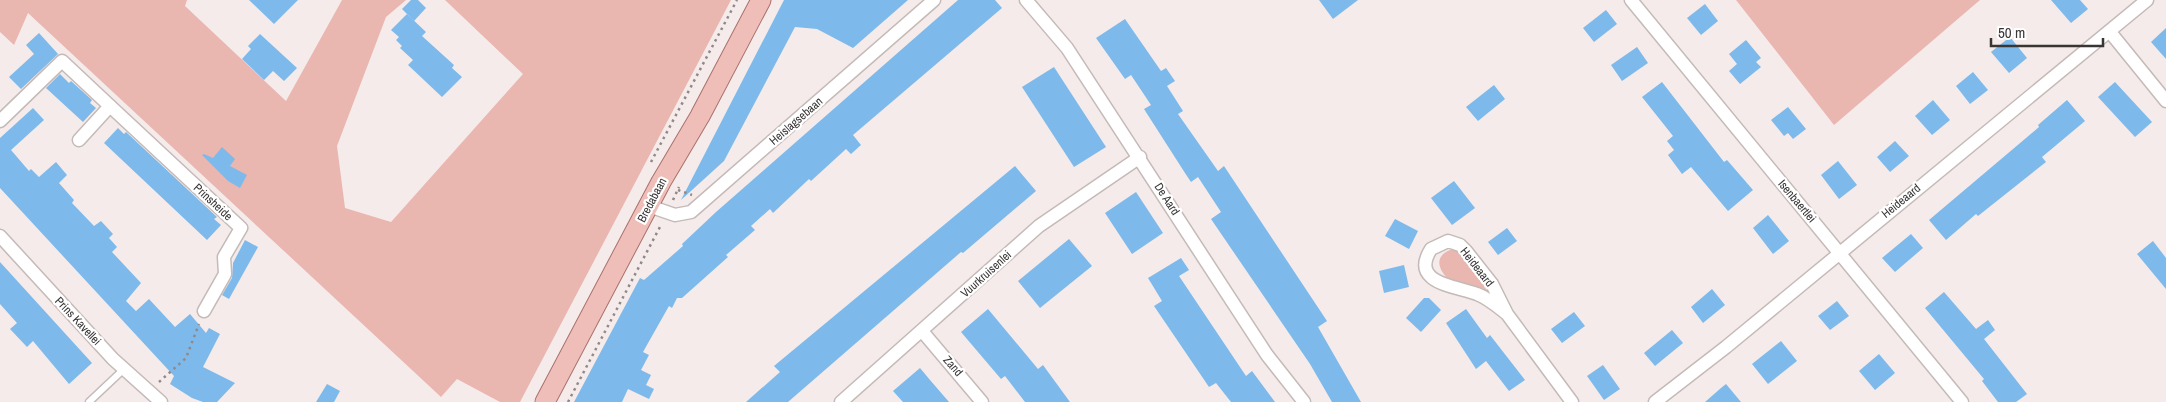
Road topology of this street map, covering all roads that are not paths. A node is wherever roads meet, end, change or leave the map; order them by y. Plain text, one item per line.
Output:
1 (761, 0) edge
2 (934, 0) edge
3 (1026, 0) edge
4 (1631, 0) edge
5 (2147, 0) edge
6 (2110, 32) junction
7 (2166, 101) edge
8 (110, 106) junction
9 (0, 121) edge
10 (79, 140) dead end
11 (1140, 157) junction
12 (649, 206) junction
13 (0, 236) edge
14 (1839, 252) junction
15 (204, 311) road end
16 (1506, 314) junction
17 (922, 331) junction
18 (124, 369) junction
19 (89, 402) edge
20 (161, 402) edge
21 (546, 402) edge
22 (841, 402) edge
23 (982, 402) edge
24 (1304, 402) edge
25 (1572, 402) edge
26 (1656, 402) edge
27 (1962, 402) edge

1 - 12 main road, Bredabaan
2 - 12 street, Heislagsebaan
3 - 11 street, De Aard
4 - 14 street, Isenbaertlei
5 - 6 street, Heideaard
6 - 7 street
6 - 14 street, Heideaard
8 - 9 street, Prinsheide
8 - 10 street
8 - 15 street, Prinsheide
11 - 17 street, Vuurkruisenlei
11 - 24 street, De Aard
12 - 21 main road, Bredabaan
13 - 18 street, Prins Kavellei
14 - 26 street, Heideaard
14 - 27 street, Isenbaertlei
16 - 16 street, Heideaard
16 - 25 street, Heideaard
17 - 22 street, Vuurkruisenlei
17 - 23 street, Zand
18 - 19 lane
18 - 20 street, Prins Kavellei

